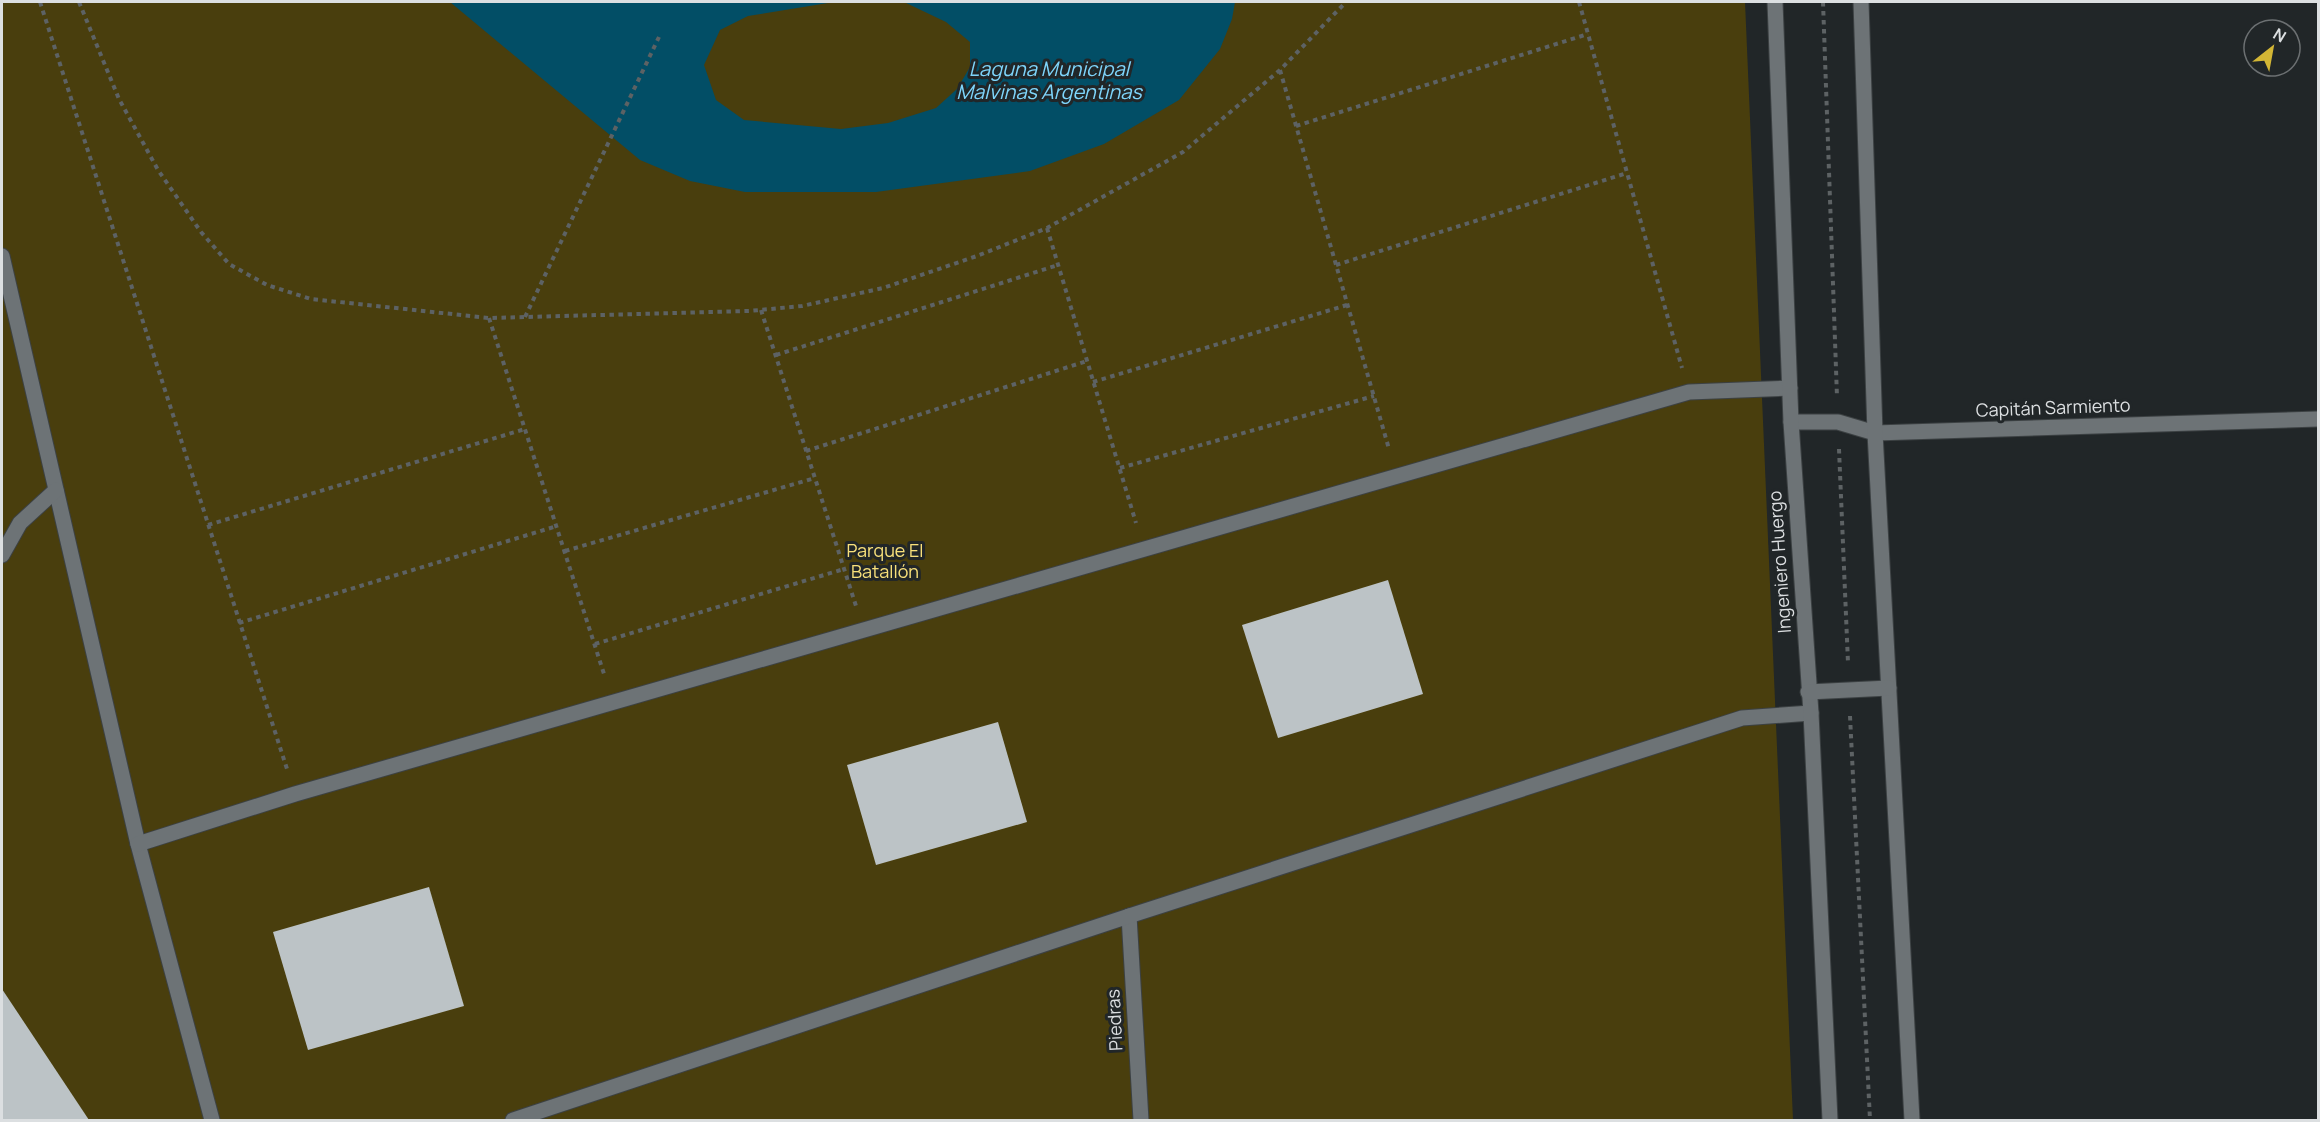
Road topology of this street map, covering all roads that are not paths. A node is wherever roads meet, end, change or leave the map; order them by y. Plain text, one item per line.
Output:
1 (1774, 2) edge
2 (1861, 2) edge
3 (2, 256) edge
4 (1790, 388) junction
5 (2319, 419) edge
6 (1791, 422) junction
7 (1875, 433) junction
8 (56, 489) junction
9 (2, 555) edge
10 (1889, 688) junction
11 (1808, 692) junction
12 (1811, 713) junction
13 (138, 844) junction
14 (1129, 916) junction
15 (212, 1120) edge
16 (513, 1120) edge
17 (1141, 1120) edge
18 (1830, 1120) edge
19 (1912, 1120) edge

1 - 4 street, Ingeniero Huergo
2 - 7 street
3 - 8 street
4 - 6 street, Ingeniero Huergo
4 - 13 street
5 - 7 street, Capitán Sarmiento
6 - 7 street, Capitán Sarmiento
6 - 11 street, Ingeniero Huergo
7 - 10 street
8 - 9 street
8 - 13 street
10 - 11 street
10 - 19 street
11 - 12 street, Ingeniero Huergo
12 - 14 street
12 - 18 street, Ingeniero Huergo
13 - 15 street
14 - 16 street
14 - 17 street, Piedras

